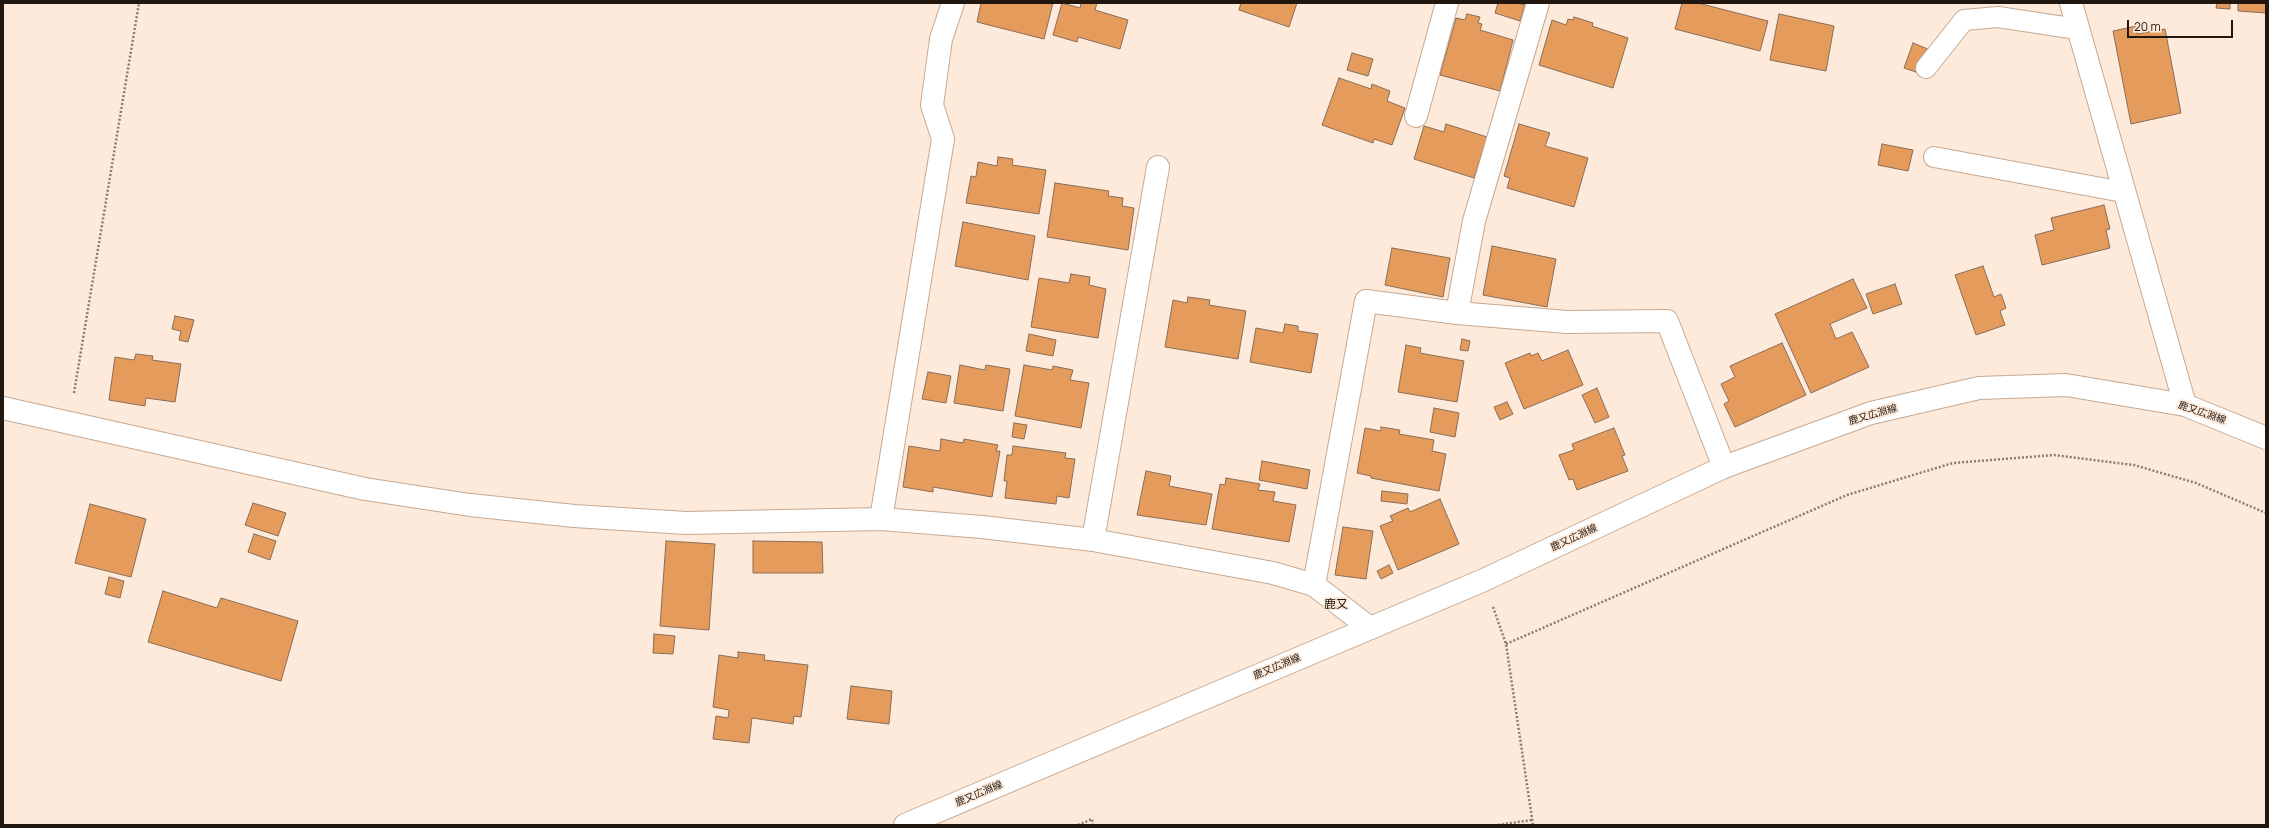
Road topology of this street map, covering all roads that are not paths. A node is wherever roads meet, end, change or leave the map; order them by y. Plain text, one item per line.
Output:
1 (953, 3) edge
2 (1447, 3) edge
3 (1538, 3) edge
4 (2071, 3) edge
5 (2078, 29) junction
6 (1926, 68) dead end
7 (1416, 116) dead end
8 (1934, 157) dead end
9 (1158, 167) dead end
10 (2124, 192) junction
11 (1457, 313) junction
12 (2185, 405) junction
13 (3, 408) edge
14 (2266, 438) edge
15 (1724, 467) junction
16 (881, 519) junction
17 (1093, 540) junction
18 (1314, 584) junction
19 (1370, 628) junction
20 (905, 825) edge

1 - 16 street
2 - 7 street
3 - 11 street
4 - 5 street
5 - 6 lane
5 - 10 street
8 - 10 lane
9 - 17 street
10 - 12 street
11 - 15 street
11 - 18 street
12 - 14 street, 鹿又広淵線
12 - 15 street, 鹿又広淵線
13 - 16 street
15 - 19 street, 鹿又広淵線
16 - 17 street
17 - 18 street
18 - 19 street
19 - 20 street, 鹿又広淵線

